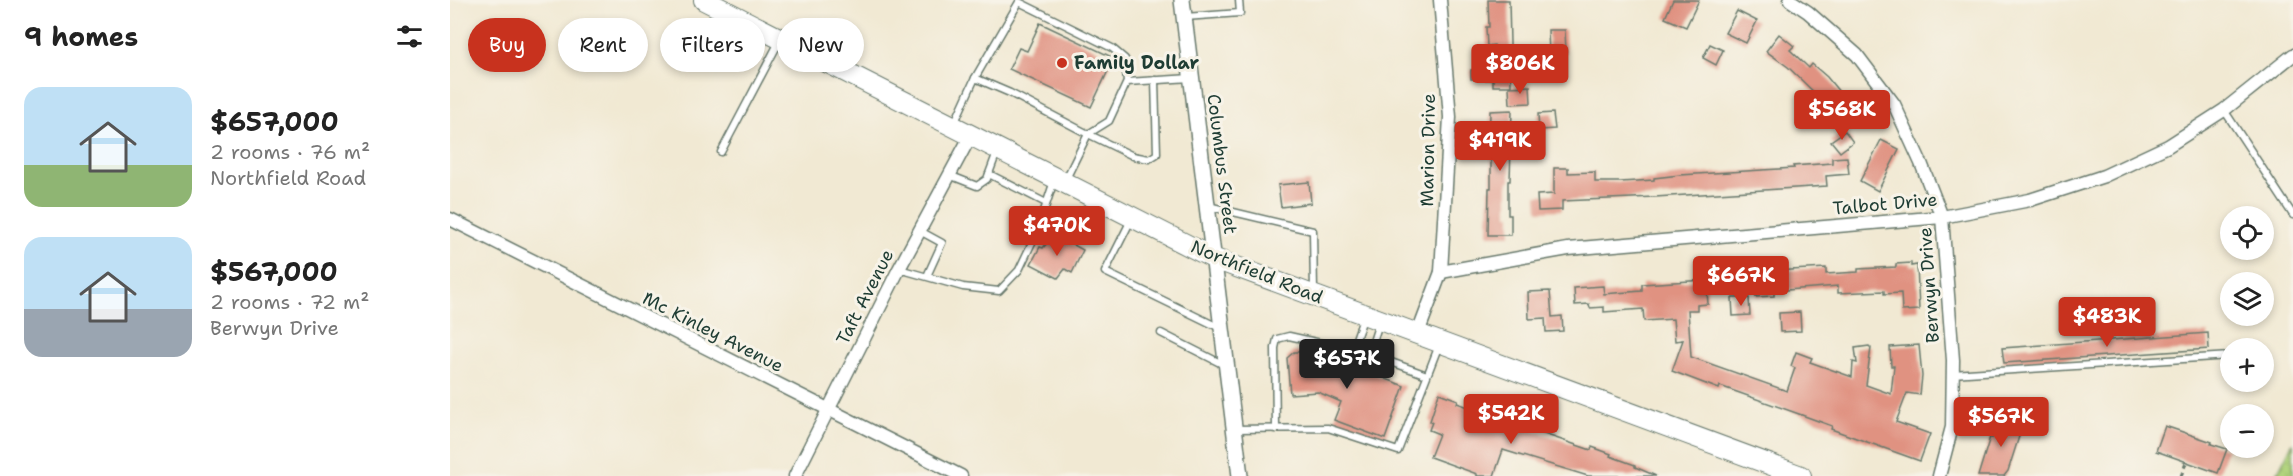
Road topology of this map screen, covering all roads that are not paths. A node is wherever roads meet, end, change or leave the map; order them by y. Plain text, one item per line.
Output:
1 (704, 0) edge
2 (1182, 0) edge
3 (1239, 0) edge
4 (1440, 0) edge
5 (1790, 0) edge
6 (1185, 17) junction
7 (777, 36) edge
8 (777, 44) edge
9 (2293, 55) edge
10 (848, 72) edge
11 (975, 78) junction
12 (1192, 78) junction
13 (1155, 80) junction
14 (1127, 82) junction
15 (2224, 110) junction
16 (953, 125) junction
17 (1088, 134) junction
18 (971, 135) junction
19 (998, 148) junction
20 (721, 152) dead end
21 (989, 174) junction
22 (949, 175) junction
23 (1060, 180) junction
24 (1097, 199) junction
25 (1046, 202) junction
26 (1208, 206) junction
27 (1042, 214) junction
28 (2293, 215) edge
29 (1132, 217) junction
30 (1942, 217) junction
31 (450, 219) edge
32 (920, 230) junction
33 (1215, 259) junction
34 (899, 269) junction
35 (1441, 272) junction
36 (927, 276) junction
37 (1314, 296) junction
38 (1372, 317) junction
39 (1222, 329) junction
40 (1161, 333) dead end
41 (1418, 333) junction
42 (1441, 341) junction
43 (2220, 357) edge
44 (1226, 366) junction
45 (1951, 374) junction
46 (1427, 375) junction
47 (828, 411) junction
48 (1234, 429) junction
49 (1276, 429) junction
50 (795, 476) edge
51 (961, 476) edge
52 (1240, 476) edge
53 (1801, 476) edge
54 (1939, 476) edge

1 - 7 main road, Northfield Road
2 - 6 street, Columbus Street
3 - 6 lane
4 - 35 street, Marion Drive
5 - 30 street, Berwyn Drive
6 - 12 street, Columbus Street
8 - 20 lane
9 - 15 street, Talbot Drive
10 - 16 main road, Northfield Road
11 - 14 lane
11 - 16 lane
11 - 17 lane
12 - 13 lane
12 - 26 street, Columbus Street
13 - 14 lane
13 - 17 lane
14 - 17 lane
15 - 28 lane
15 - 30 street, Talbot Drive
16 - 18 main road, Northfield Road
17 - 23 lane
18 - 19 main road, Northfield Road
18 - 22 street, Taft Avenue
19 - 21 lane
19 - 23 main road, Northfield Road
21 - 22 lane
21 - 25 lane
22 - 32 street, Taft Avenue
23 - 24 main road, Northfield Road
23 - 25 lane
24 - 27 lane
24 - 29 main road, Northfield Road
25 - 27 lane
26 - 33 street, Columbus Street
26 - 37 lane
27 - 36 lane
29 - 33 main road, Northfield Road
29 - 39 lane
30 - 35 street, Talbot Drive
30 - 45 street, Berwyn Drive
31 - 47 street, Mc Kinley Avenue
32 - 34 street, Taft Avenue
32 - 36 lane
33 - 37 main road, Northfield Road
33 - 39 street, Columbus Street
34 - 36 lane
34 - 47 street, Taft Avenue
35 - 41 street, Marion Drive
37 - 38 main road, Northfield Road
38 - 41 main road, Northfield Road
38 - 46 lane
38 - 49 lane
39 - 44 street, Columbus Street
40 - 44 lane
41 - 42 main road, Northfield Road
42 - 46 lane
42 - 53 main road, Northfield Road
43 - 45 lane
44 - 48 street, Columbus Street
45 - 54 street, Berwyn Drive
46 - 49 lane
47 - 50 street, Taft Avenue
47 - 51 street, Mc Kinley Avenue
48 - 49 lane
48 - 52 street, Columbus Street

